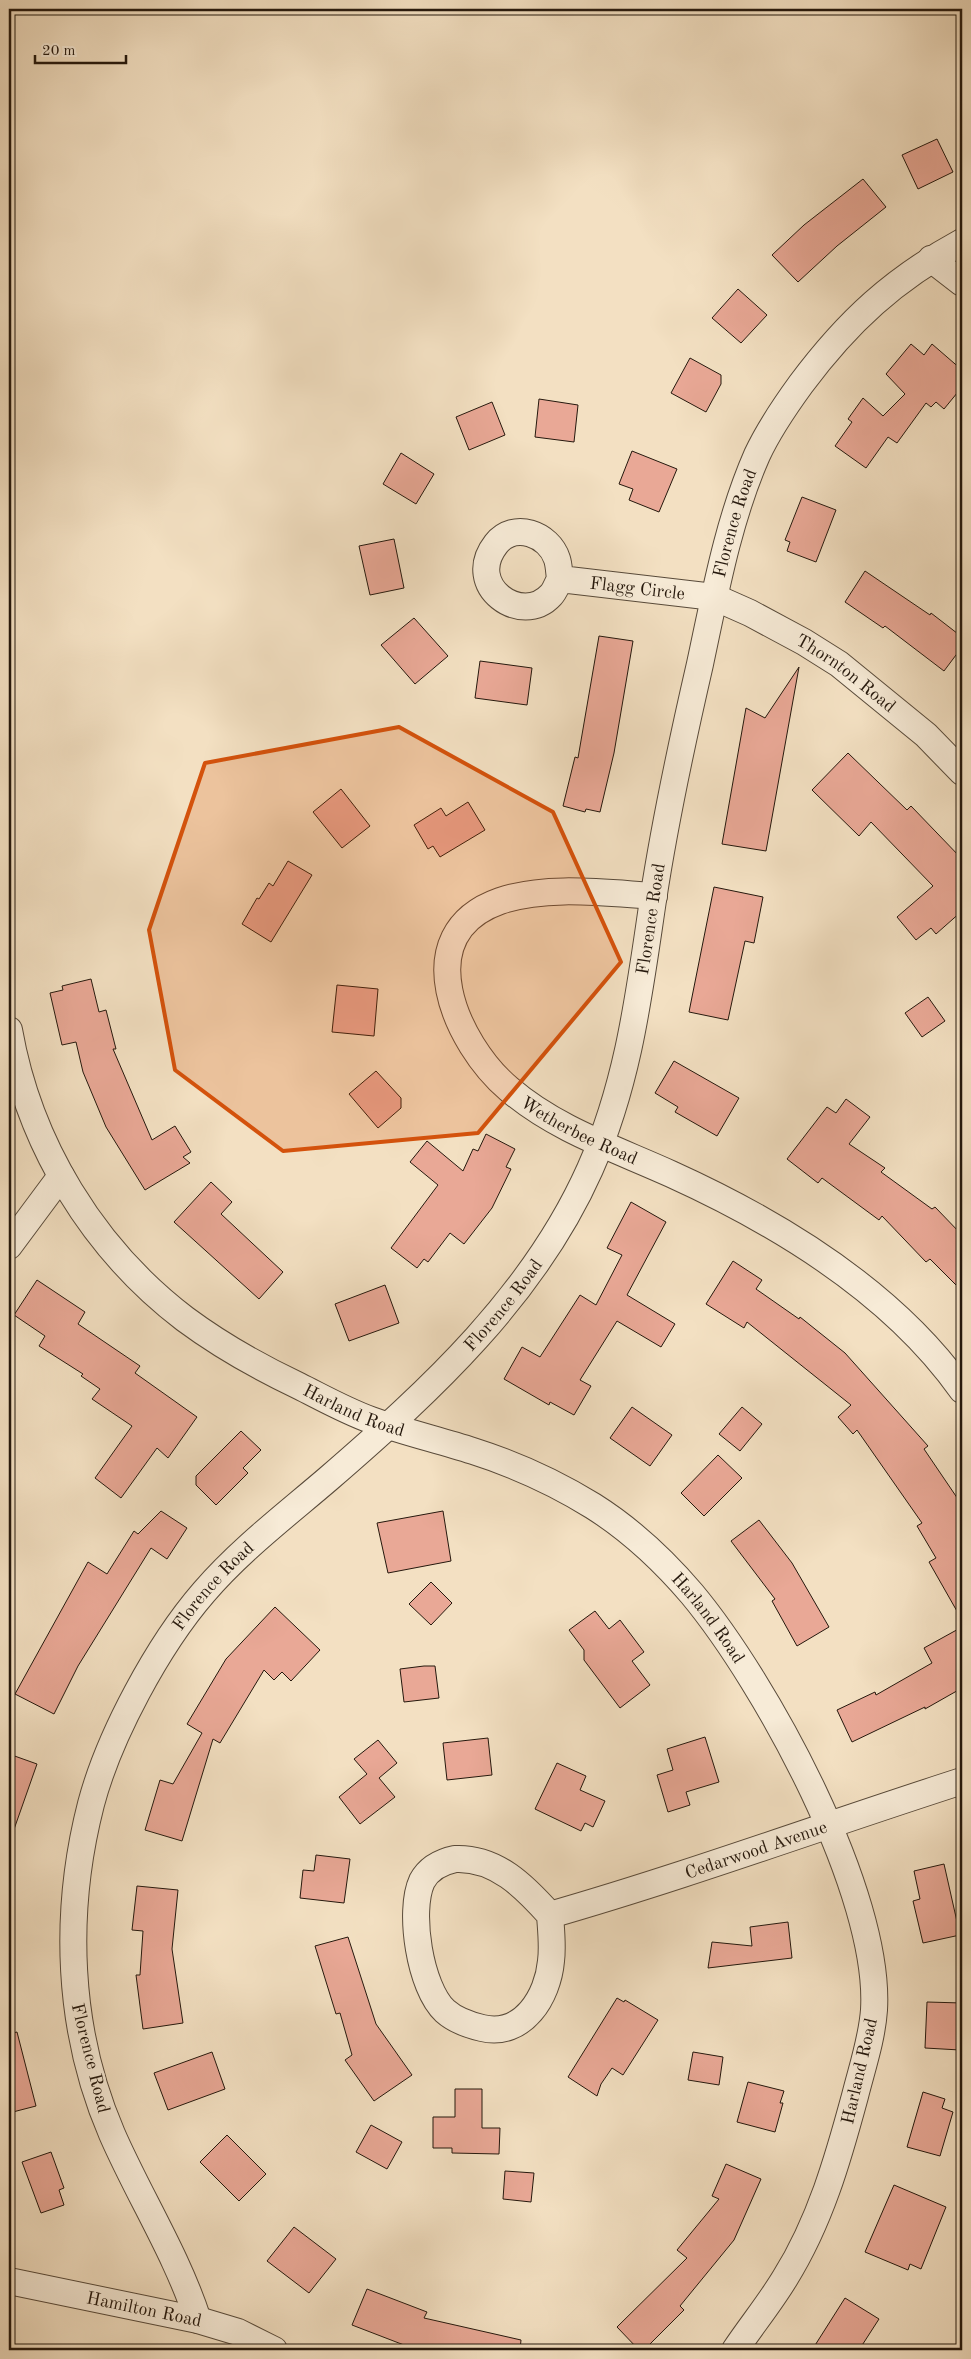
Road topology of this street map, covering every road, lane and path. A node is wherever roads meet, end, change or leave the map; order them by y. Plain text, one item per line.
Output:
1 (962, 242) edge
2 (931, 259) junction
3 (962, 283) edge
4 (560, 578) dead end
5 (714, 597) junction
6 (962, 772) edge
7 (654, 896) junction
8 (9, 1030) edge
9 (601, 1143) junction
10 (60, 1176) junction
11 (9, 1246) edge
12 (962, 1390) edge
13 (389, 1426) junction
14 (962, 1781) edge
15 (827, 1825) junction
16 (550, 1915) junction
17 (9, 2281) edge
18 (198, 2320) junction
19 (274, 2350) edge
20 (735, 2350) edge

1 - 2 street, Florence Road
2 - 3 street
2 - 5 street, Florence Road
4 - 5 street, Flagg Circle
5 - 6 street, Thornton Road
5 - 7 street, Florence Road
7 - 9 street, Florence Road
7 - 9 street, Wetherbee Road
8 - 10 street, Harland Road
9 - 12 street, Wetherbee Road
9 - 13 street, Florence Road
10 - 11 street
10 - 13 street, Harland Road
13 - 15 street, Harland Road
13 - 18 street, Florence Road
14 - 15 street, Cedarwood Avenue
15 - 16 street, Cedarwood Avenue
15 - 20 street, Harland Road
16 - 16 street
17 - 18 street, Hamilton Road
18 - 19 street, Hamilton Road

